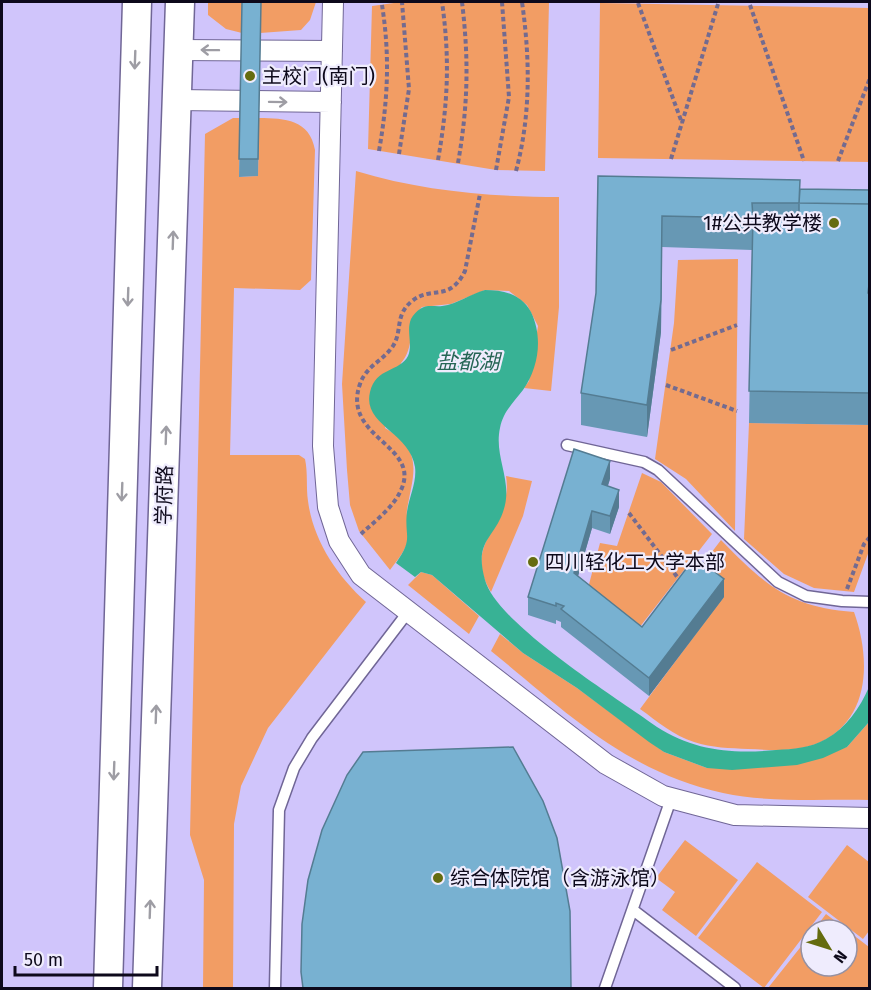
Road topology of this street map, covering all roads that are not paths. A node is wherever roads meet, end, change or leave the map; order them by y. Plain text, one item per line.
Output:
1 (137, 2) edge
2 (180, 2) edge
3 (333, 2) edge
4 (179, 50) junction
5 (332, 51) junction
6 (177, 100) junction
7 (331, 102) junction
8 (126, 351) junction
9 (169, 352) junction
10 (567, 445) dead end
11 (870, 602) edge
12 (408, 612) junction
13 (671, 799) junction
14 (870, 818) edge
15 (633, 910) junction
16 (108, 988) edge
17 (147, 988) edge
18 (275, 988) edge
19 (605, 988) edge
20 (735, 988) edge

1 -> 8 main road
2 - 4 main road, 学府路
3 - 5 street
5 -> 4 street
4 - 6 main road, 学府路
5 - 7 street
6 -> 7 street
9 -> 6 main road, 学府路
7 - 12 street
8 - 9 main road
8 -> 16 main road
17 -> 9 main road, 学府路
10 - 11 lane
12 - 13 street
12 - 18 lane
13 - 14 street
13 - 15 lane
15 - 19 lane
15 - 20 lane

